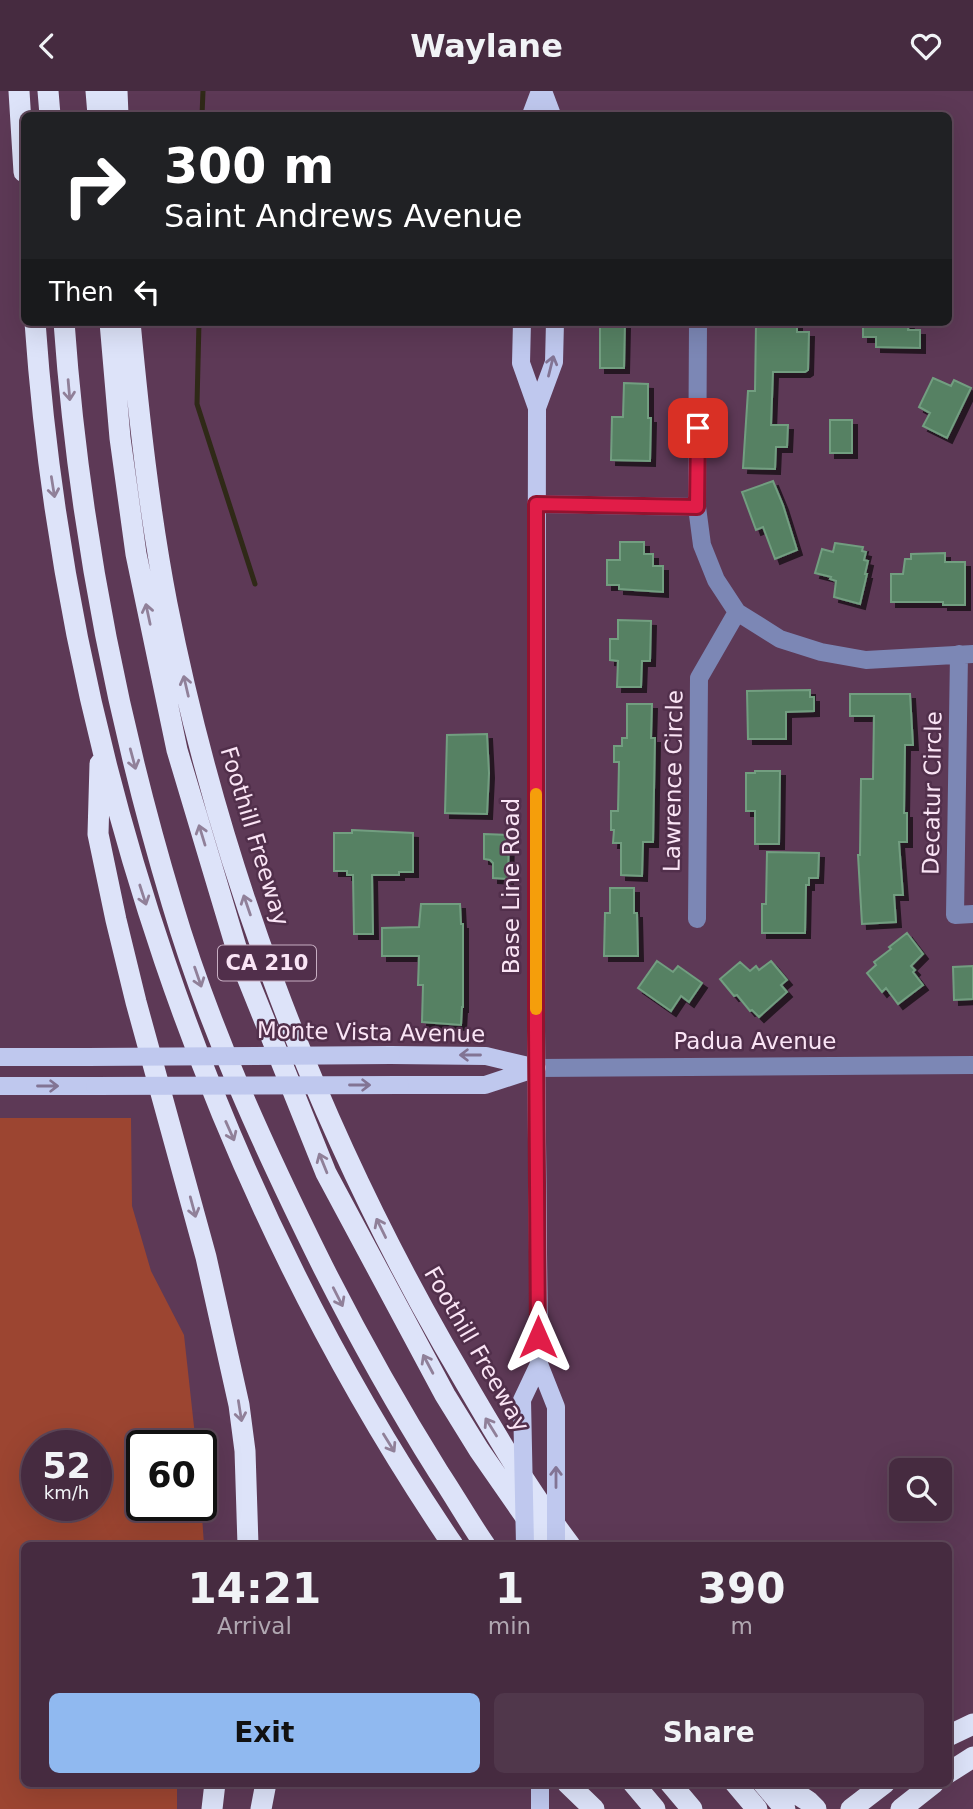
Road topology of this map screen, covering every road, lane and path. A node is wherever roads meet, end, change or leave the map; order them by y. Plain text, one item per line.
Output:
1 (19, 91) edge
2 (48, 91) edge
3 (96, 91) edge
4 (117, 91) edge
5 (542, 91) edge
6 (50, 112) edge
7 (98, 112) edge
8 (118, 112) edge
9 (532, 112) edge
10 (551, 112) edge
11 (21, 123) edge
12 (35, 326) edge
13 (64, 326) edge
14 (110, 326) edge
15 (130, 326) edge
16 (522, 326) edge
17 (555, 326) edge
18 (698, 326) edge
19 (537, 408) junction
20 (536, 504) junction
21 (697, 507) junction
22 (737, 612) junction
23 (966, 654) edge
24 (100, 734) junction
25 (973, 914) edge
26 (696, 919) dead end
27 (0, 1057) edge
28 (973, 1065) edge
29 (537, 1068) junction
30 (0, 1086) edge
31 (539, 1364) junction
32 (248, 1542) edge
33 (451, 1542) edge
34 (483, 1542) edge
35 (524, 1542) edge
36 (543, 1542) edge
37 (556, 1542) edge
38 (568, 1542) edge
39 (973, 1724) edge
40 (952, 1734) edge
41 (973, 1757) edge
42 (952, 1770) edge
43 (215, 1787) edge
44 (265, 1787) edge
45 (540, 1787) edge
46 (571, 1787) edge
47 (636, 1787) edge
48 (673, 1787) edge
49 (738, 1787) edge
50 (766, 1787) edge
51 (786, 1787) edge
52 (880, 1787) edge
53 (929, 1787) edge
54 (906, 1805) edge
55 (212, 1809) edge
56 (261, 1809) edge
57 (540, 1809) edge
58 (594, 1809) edge
59 (655, 1809) edge
60 (692, 1809) edge
61 (757, 1809) edge
62 (785, 1809) edge
63 (816, 1809) edge
64 (851, 1809) edge

1 - 11 highway
2 - 6 highway
3 - 7 highway
4 - 8 highway
5 - 9 main road
5 - 10 main road
12 -> 24 highway
13 -> 34 highway
36 -> 14 highway
38 -> 15 highway, Foothill Freeway / CA 210
16 - 19 main road, Base Line Road
19 -> 17 main road, Base Line Road
18 - 21 street
19 - 20 main road, Base Line Road
20 - 21 street
20 - 29 main road, Base Line Road
21 - 22 street
22 - 23 street
22 - 26 street, Lawrence Circle
23 - 25 street, Decatur Circle
24 -> 32 highway
24 -> 33 highway
29 -> 27 main road, Monte Vista Avenue, bridge
28 - 29 street, Padua Avenue
30 -> 29 main road, bridge
29 - 31 main road, Base Line Road
31 - 35 main road, Base Line Road, bridge
37 -> 31 main road, Base Line Road, bridge
39 - 40 highway
41 - 42 highway
43 - 55 highway
44 - 56 highway
45 - 57 main road
46 - 58 highway
47 - 59 highway
48 - 60 highway
49 - 61 highway
50 - 62 highway
51 - 63 highway
52 - 64 highway
53 - 54 highway

